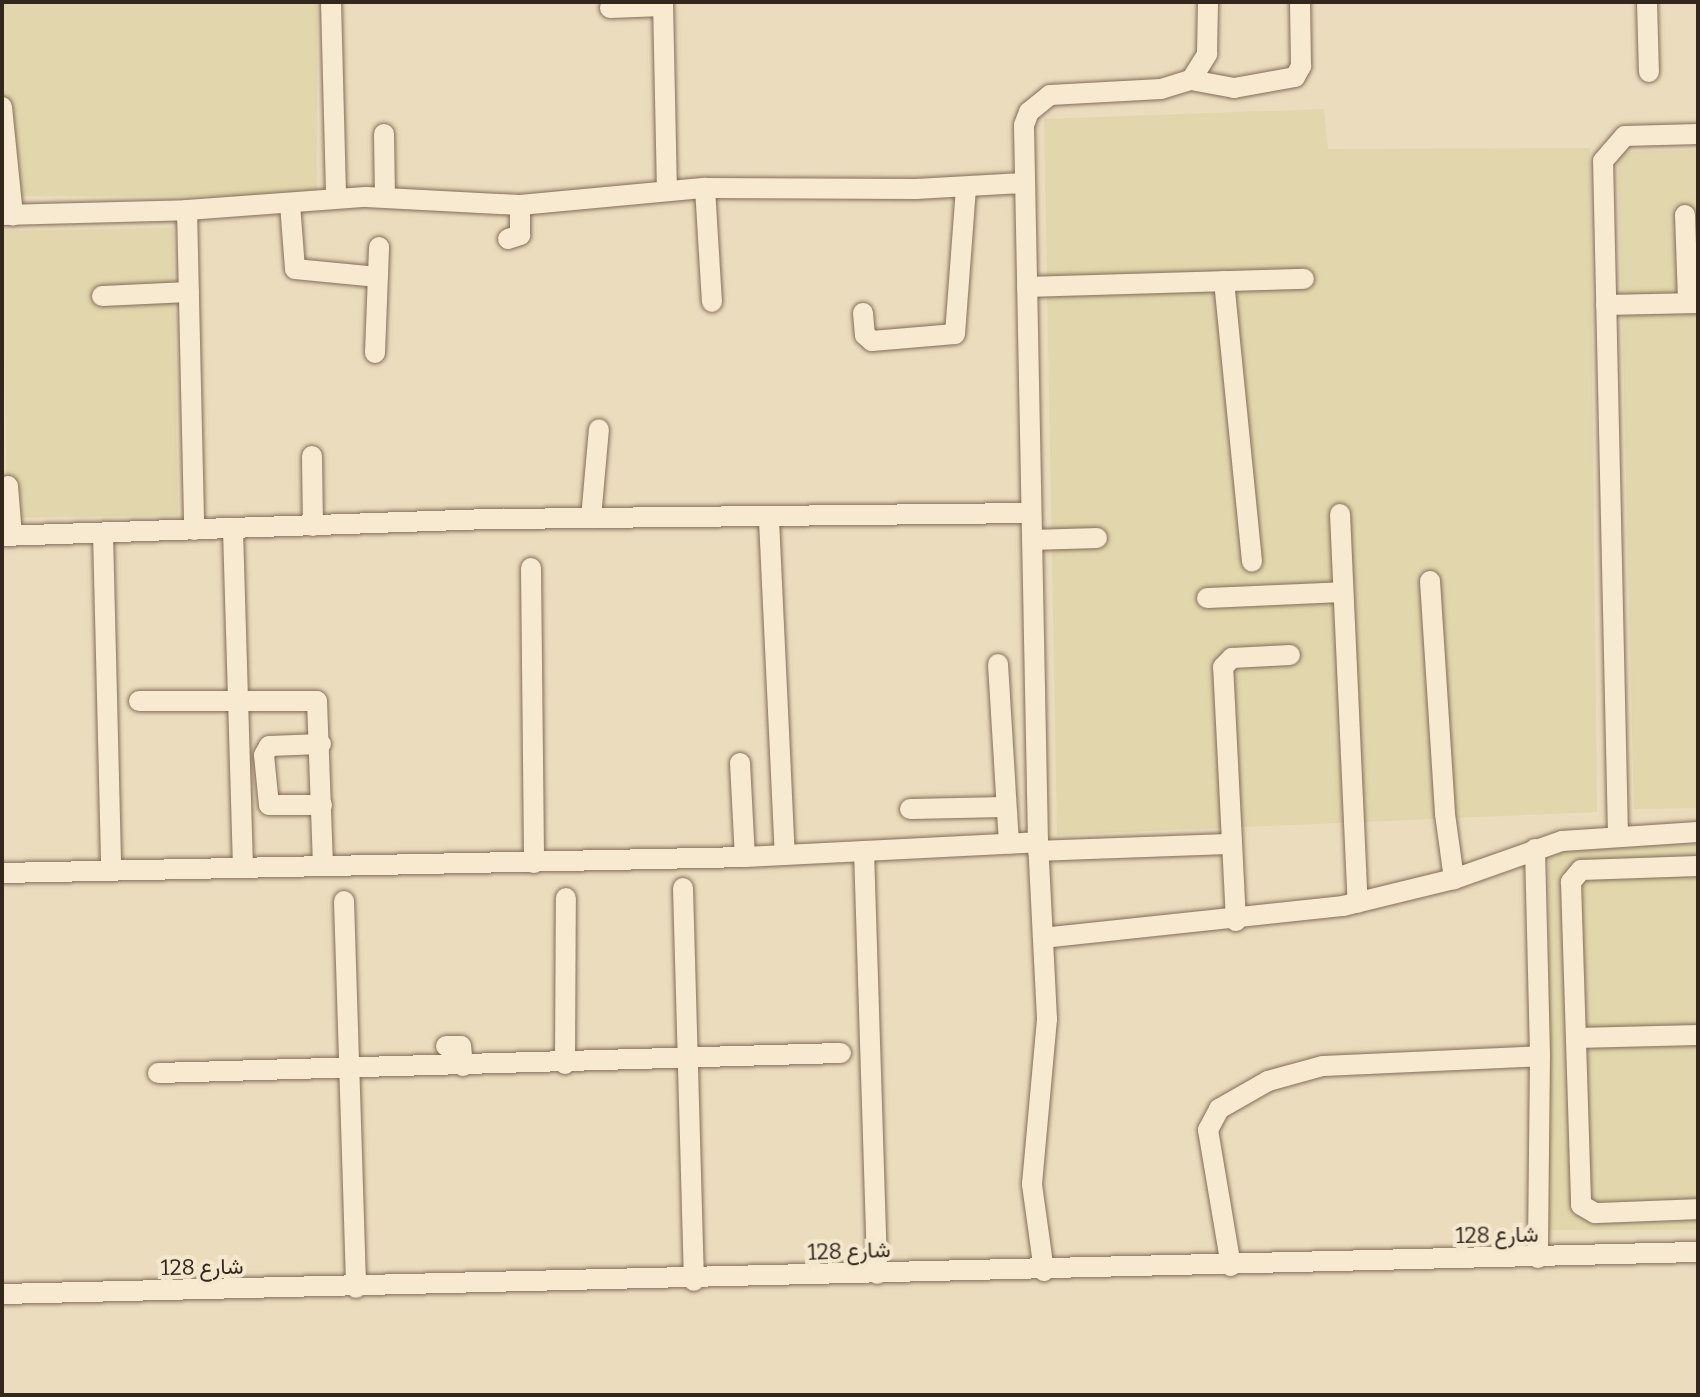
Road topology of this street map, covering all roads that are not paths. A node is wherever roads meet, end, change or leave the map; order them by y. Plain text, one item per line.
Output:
1 (331, 2) edge
2 (1208, 2) edge
3 (1300, 2) edge
4 (1647, 2) edge
5 (663, 4) edge
6 (610, 8) dead end
7 (1649, 72) dead end
8 (1191, 80) junction
9 (2, 107) edge
10 (384, 134) dead end
11 (1698, 134) edge
12 (5, 176) edge
13 (1025, 183) junction
14 (966, 187) junction
15 (705, 188) junction
16 (667, 190) junction
17 (385, 197) junction
18 (336, 198) junction
19 (290, 204) junction
20 (520, 205) junction
21 (187, 210) junction
22 (8, 215) edge
23 (1685, 215) dead end
24 (508, 239) dead end
25 (379, 247) dead end
26 (378, 277) junction
27 (1304, 279) dead end
28 (1224, 281) junction
29 (1027, 287) junction
30 (189, 292) junction
31 (102, 296) dead end
32 (712, 302) dead end
33 (1693, 303) edge
34 (1606, 305) junction
35 (863, 313) dead end
36 (375, 353) dead end
37 (599, 429) dead end
38 (312, 456) dead end
39 (8, 486) dead end
40 (1031, 513) junction
41 (1340, 514) dead end
42 (591, 518) junction
43 (769, 520) junction
44 (313, 526) junction
45 (194, 530) junction
46 (233, 530) junction
47 (103, 533) junction
48 (7, 536) edge
49 (1097, 538) dead end
50 (1032, 540) junction
51 (1252, 562) dead end
52 (531, 568) dead end
53 (1430, 581) dead end
54 (1343, 592) junction
55 (1207, 598) dead end
56 (1290, 655) dead end
57 (998, 664) dead end
58 (238, 699) junction
59 (139, 701) dead end
60 (321, 744) junction
61 (740, 763) dead end
62 (322, 805) junction
63 (1006, 807) junction
64 (910, 809) dead end
65 (1698, 832) edge
66 (1618, 835) junction
67 (1009, 844) junction
68 (1232, 844) junction
69 (1038, 847) junction
70 (1535, 849) junction
71 (864, 851) junction
72 (785, 855) junction
73 (745, 857) junction
74 (534, 863) junction
75 (323, 865) junction
76 (243, 866) junction
77 (1698, 866) edge
78 (111, 868) junction
79 (2, 873) edge
80 (1454, 879) junction
81 (683, 888) dead end
82 (566, 898) dead end
83 (344, 901) dead end
84 (1358, 903) junction
85 (1236, 921) junction
86 (1043, 938) junction
87 (1698, 1035) edge
88 (1576, 1038) junction
89 (446, 1046) dead end
90 (841, 1053) dead end
91 (1540, 1056) junction
92 (686, 1060) junction
93 (565, 1064) junction
94 (463, 1066) junction
95 (350, 1070) junction
96 (158, 1073) dead end
97 (1698, 1209) edge
98 (1698, 1252) edge
99 (1538, 1258) junction
100 (1231, 1266) junction
101 (1044, 1271) junction
102 (877, 1274) junction
103 (694, 1281) junction
104 (356, 1288) junction
105 (2, 1294) edge

1 - 18 street
2 - 8 street
3 - 8 street
4 - 7 street
5 - 6 street
5 - 16 street
8 - 13 street
9 - 12 street
10 - 17 street
11 - 34 street
12 - 22 street
13 - 14 street
13 - 29 street
14 - 15 street
14 - 35 street
15 - 16 street
15 - 32 street
16 - 20 street
17 - 18 street
17 - 20 street
18 - 19 street
19 - 21 street
19 - 26 street
20 - 24 street
21 - 22 street
21 - 30 street
23 - 33 street
25 - 26 street
26 - 36 street
27 - 28 street
28 - 29 street
28 - 51 street
29 - 40 street
30 - 31 street
30 - 45 street
33 - 34 street
34 - 66 street
37 - 42 street
38 - 44 street
39 - 48 street
40 - 43 street
40 - 50 street
41 - 54 street
42 - 43 street
42 - 44 street
43 - 72 street
44 - 46 street
45 - 46 street
45 - 47 street
46 - 58 street
47 - 48 street
47 - 78 street
49 - 50 street
50 - 69 street
52 - 74 street
53 - 80 street
54 - 55 street
54 - 84 street
56 - 68 street
57 - 63 street
58 - 59 street
58 - 60 street
58 - 76 street
60 - 62 street
60 - 62 street
61 - 73 street
62 - 75 street
63 - 64 street
63 - 67 street
65 - 66 street
66 - 70 street
67 - 69 street
67 - 71 street
68 - 69 street
68 - 85 street
69 - 86 street
70 - 80 street
70 - 91 street
71 - 72 street
71 - 102 street
72 - 73 street
73 - 74 street
74 - 75 street
75 - 76 street
76 - 78 street
77 - 88 street
78 - 79 street
80 - 84 street
81 - 92 street
82 - 93 street
83 - 95 street
84 - 85 street
85 - 86 street
86 - 101 street
87 - 88 street
88 - 97 street
89 - 94 street
90 - 92 street
91 - 99 street
91 - 100 street
92 - 93 street
92 - 103 street
93 - 94 street
94 - 95 street
95 - 96 street
95 - 104 street
98 - 99 street, شارع 128
99 - 100 street, شارع 128
100 - 101 street, شارع 128
101 - 102 street, شارع 128
102 - 103 street, شارع 128
103 - 104 street, شارع 128
104 - 105 street, شارع 128

